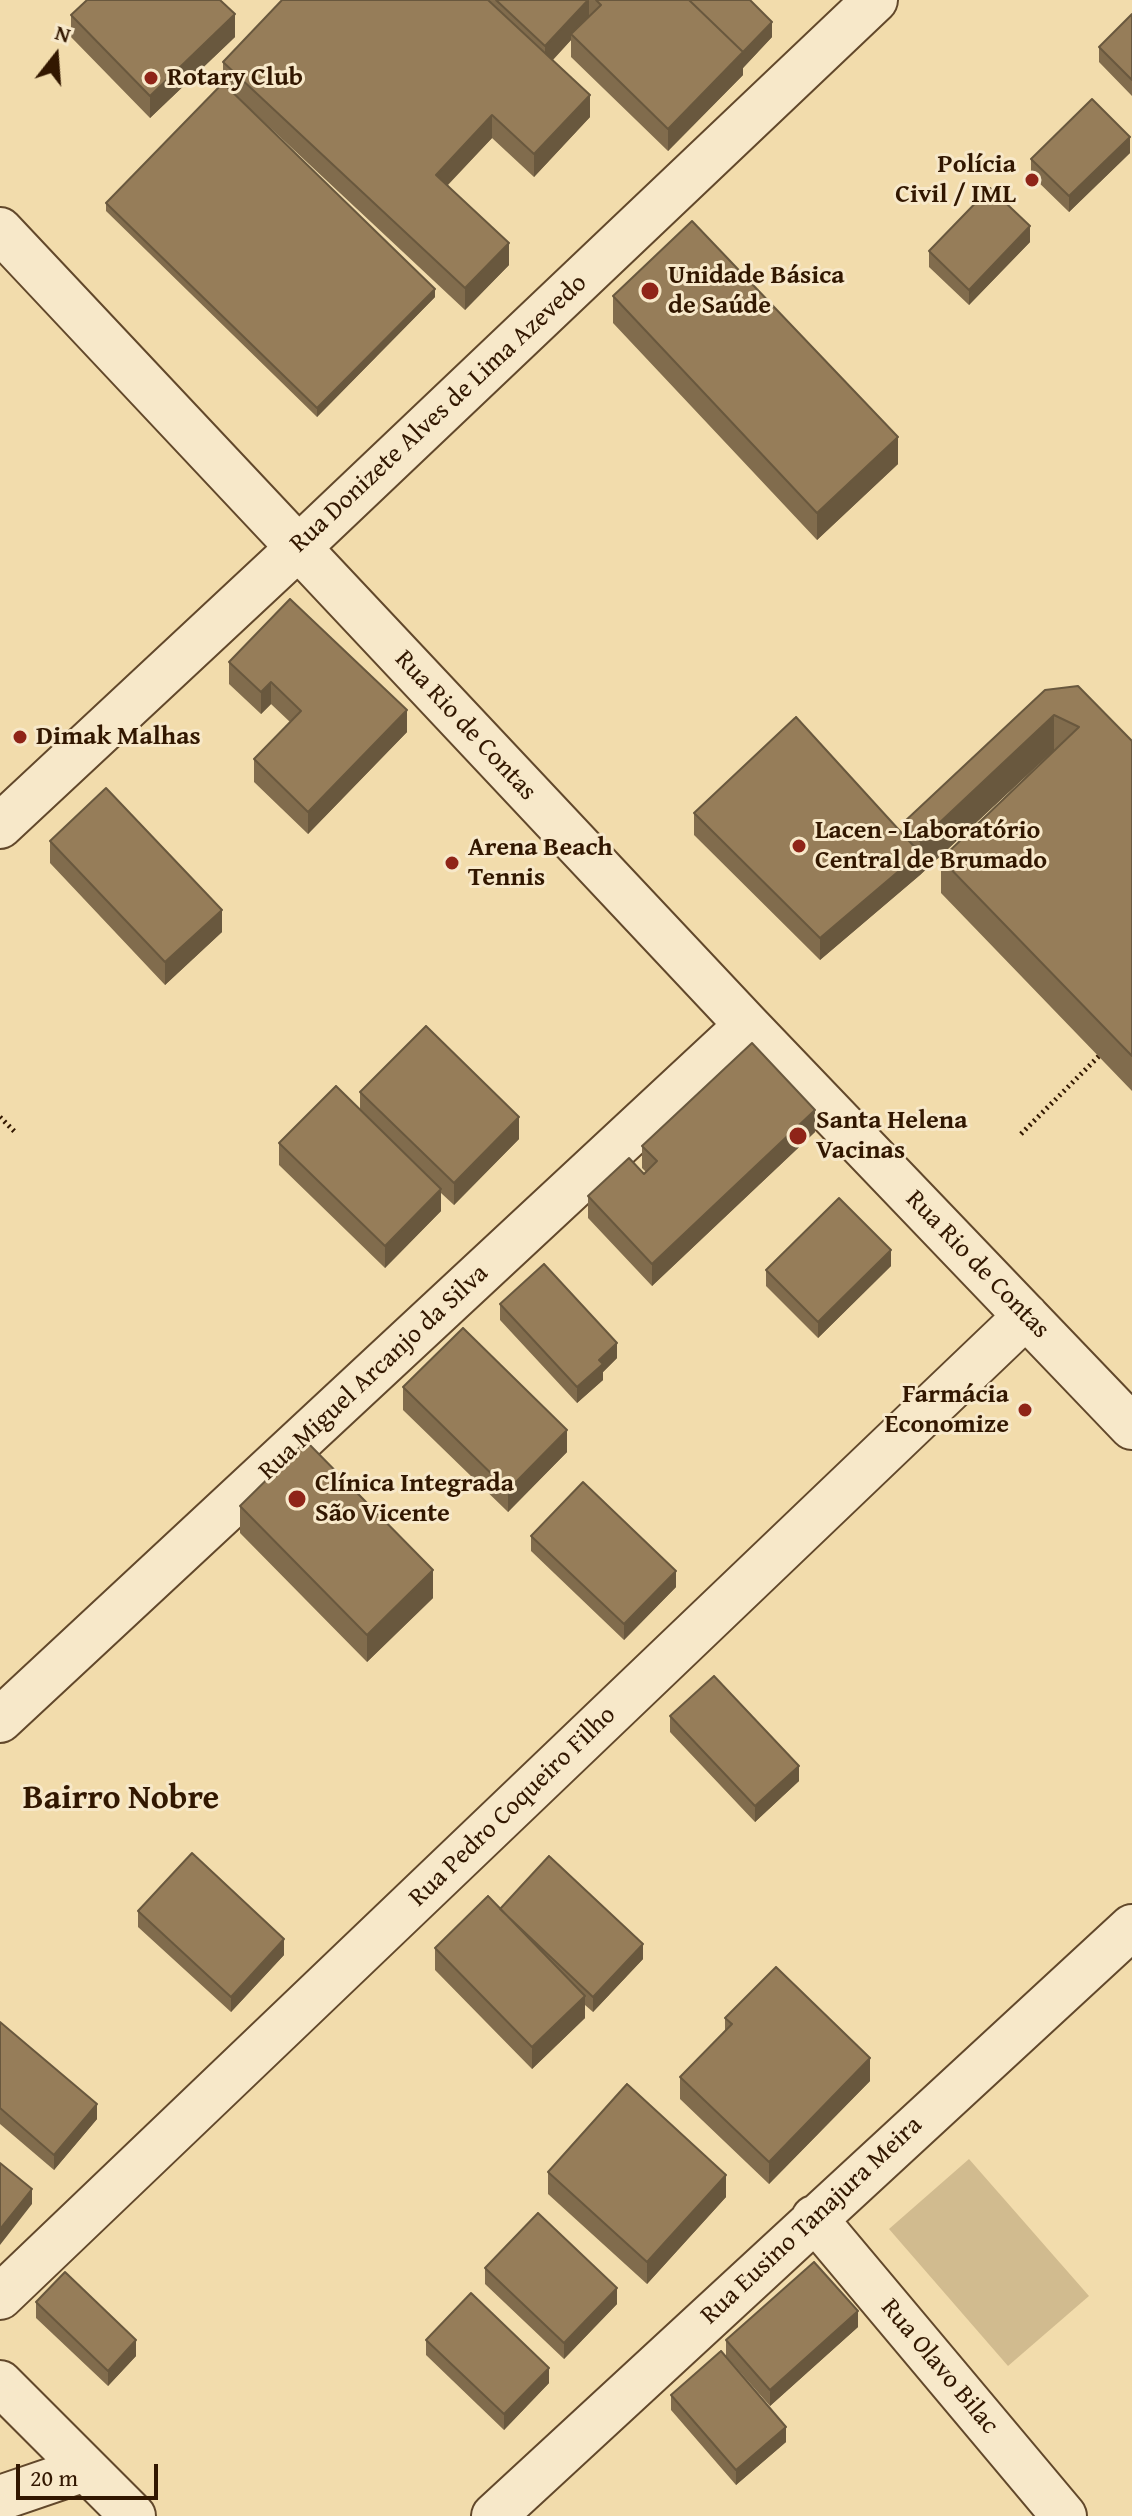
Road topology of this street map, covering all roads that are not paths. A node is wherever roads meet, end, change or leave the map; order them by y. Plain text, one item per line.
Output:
1 (875, 0) edge
2 (0, 230) edge
3 (298, 548) junction
4 (0, 826) edge
5 (747, 1025) junction
6 (1026, 1316) junction
7 (1127, 1412) edge
8 (0, 1720) edge
9 (1132, 1927) edge
10 (814, 2218) junction
11 (0, 2297) edge
12 (0, 2383) edge
13 (85, 2469) junction
14 (0, 2498) edge
15 (133, 2516) edge
16 (494, 2516) edge
17 (1064, 2516) edge

1 - 3 street, Rua Donizete Alves de Lima Azevedo
2 - 3 street, Rua Rio de Contas
3 - 4 street, Rua Donizete Alves de Lima Azevedo
3 - 5 street, Rua Rio de Contas
5 - 6 street, Rua Rio de Contas
5 - 8 street, Rua Miguel Arcanjo da Silva
6 - 7 street, Rua Rio de Contas
6 - 11 street, Rua Pedro Coqueiro Filho
9 - 10 street, Rua Eusino Tanajura Meira
10 - 16 street, Rua Eusino Tanajura Meira
10 - 17 street, Rua Olavo Bilac
12 - 13 street
13 - 14 street
13 - 15 street

